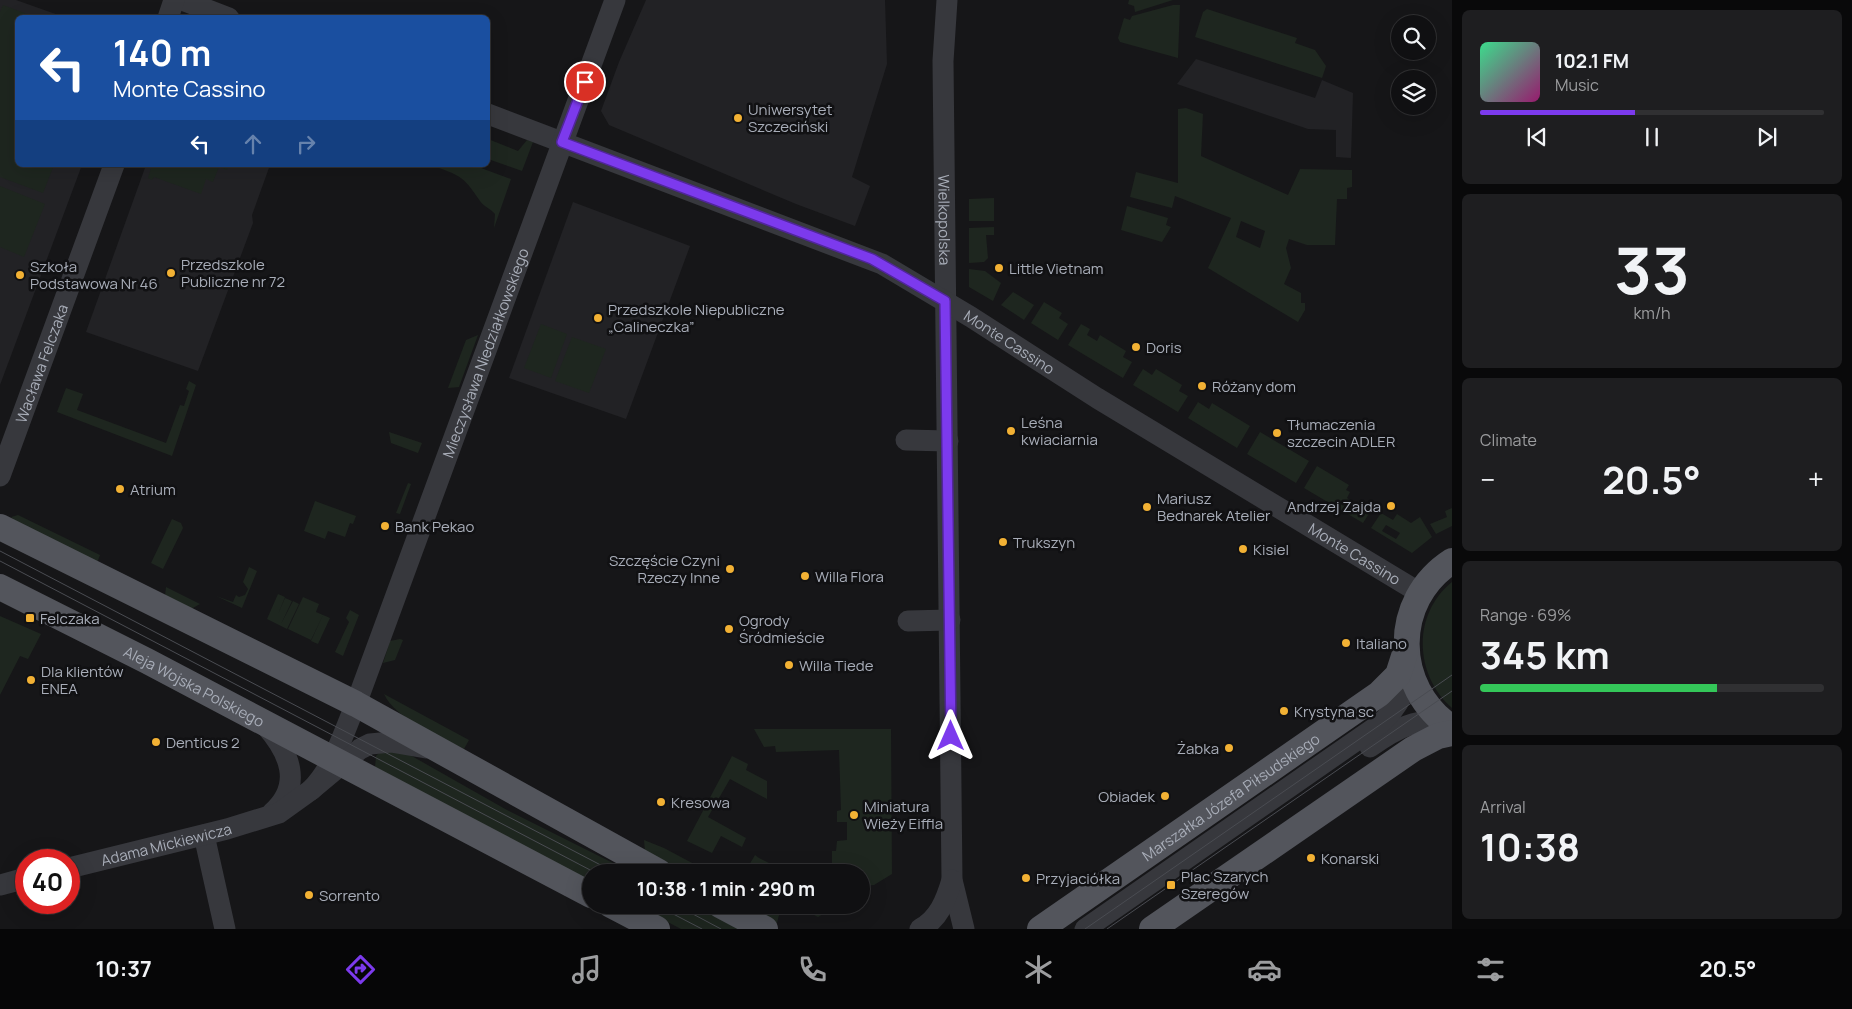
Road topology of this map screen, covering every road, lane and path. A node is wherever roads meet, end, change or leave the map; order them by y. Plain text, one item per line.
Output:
1 (174, 0) edge
2 (182, 0) edge
3 (615, 0) edge
4 (947, 0) edge
5 (169, 15) edge
6 (221, 15) edge
7 (490, 115) edge
8 (562, 142) junction
9 (113, 167) edge
10 (945, 301) junction
11 (906, 440) dead end
12 (948, 441) junction
13 (0, 476) edge
14 (0, 527) edge
15 (1452, 561) edge
16 (0, 587) edge
17 (1420, 594) junction
18 (950, 620) junction
19 (908, 621) dead end
20 (1407, 659) junction
21 (356, 704) junction
22 (263, 722) junction
23 (1451, 729) edge
24 (444, 753) junction
25 (337, 761) junction
26 (263, 819) junction
27 (204, 835) junction
28 (645, 864) edge
29 (80, 865) edge
30 (952, 880) junction
31 (15, 881) edge
32 (0, 885) edge
33 (582, 890) edge
34 (628, 914) edge
35 (737, 914) edge
36 (226, 929) edge
37 (657, 929) edge
38 (765, 929) edge
39 (920, 929) edge
40 (964, 929) edge
41 (1040, 929) edge
42 (1085, 929) edge
43 (1107, 929) edge
44 (1152, 929) edge

1 - 5 street
2 - 6 street
3 - 8 street, Mieczysława Niedziałkowskiego
4 - 10 street, Wielkopolska
7 - 8 street, Monte Cassino
8 - 10 street, Monte Cassino
8 - 21 street, Mieczysława Niedziałkowskiego
9 - 13 street, Wacława Felczaka
10 - 12 street, Wielkopolska
10 - 17 street, Monte Cassino
11 - 12 street
12 - 18 street, Wielkopolska
14 - 21 main road
15 - 17 main road, Marszałka Józefa Piłsudskiego
16 - 22 main road, Aleja Wojska Polskiego
17 - 20 main road, Marszałka Józefa Piłsudskiego
18 - 19 street
18 - 30 street, Wielkopolska
20 - 23 main road
20 - 41 main road, Marszałka Józefa Piłsudskiego
20 - 42 street
21 - 24 main road
21 - 25 street
22 - 25 main road, Aleja Wojska Polskiego
22 - 26 street, Adama Mickiewicza
23 - 43 street
23 - 44 main road
24 - 25 street
24 - 28 main road
25 - 26 street, Adama Mickiewicza
25 - 33 main road, Aleja Wojska Polskiego
26 - 27 street, Adama Mickiewicza
27 - 29 street, Adama Mickiewicza
27 - 36 street
30 - 39 street, Wielkopolska
30 - 40 street, Wielkopolska
31 - 32 street
34 - 37 main road
35 - 38 main road

